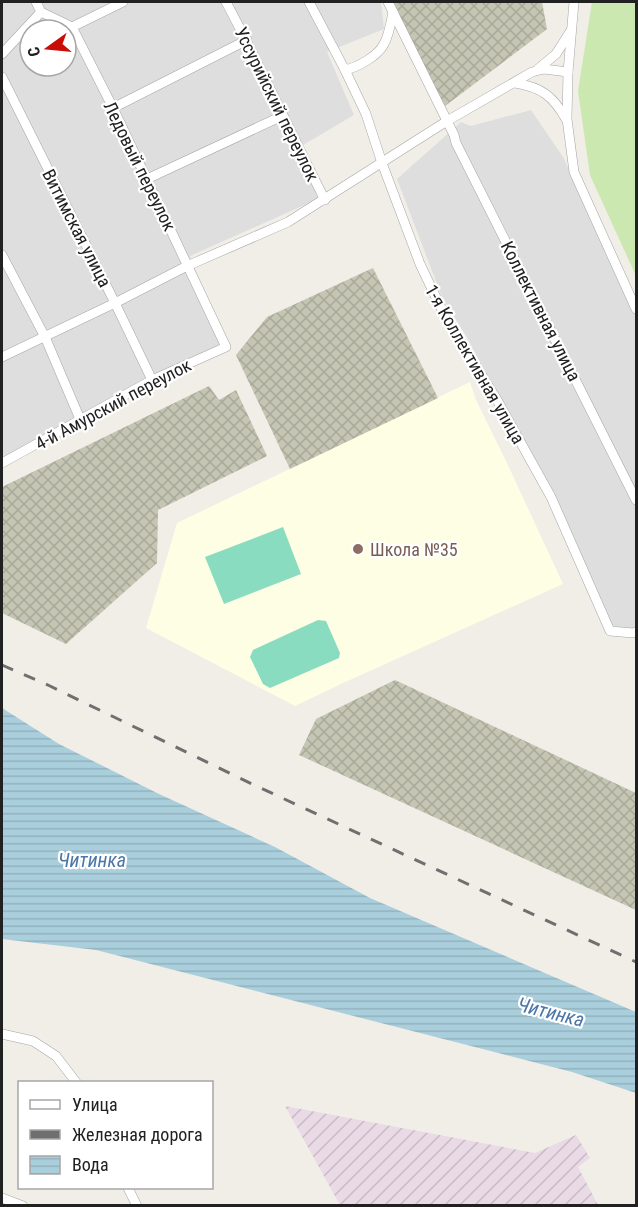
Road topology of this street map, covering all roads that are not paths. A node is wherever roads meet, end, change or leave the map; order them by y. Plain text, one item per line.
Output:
1 (36, 2) edge
2 (123, 2) edge
3 (225, 2) edge
4 (309, 2) edge
5 (388, 2) edge
6 (574, 2) edge
7 (41, 12) junction
8 (393, 12) junction
9 (53, 18) edge
10 (78, 24) edge
11 (573, 27) junction
12 (78, 39) edge
13 (246, 40) junction
14 (2, 54) edge
15 (345, 70) junction
16 (532, 72) junction
17 (568, 72) junction
18 (2, 77) edge
19 (514, 82) junction
20 (113, 108) junction
21 (282, 116) junction
22 (567, 119) junction
23 (447, 122) junction
24 (382, 163) junction
25 (147, 179) junction
26 (325, 200) junction
27 (2, 255) edge
28 (188, 266) junction
29 (115, 303) junction
30 (636, 309) edge
31 (45, 337) junction
32 (226, 347) joint
33 (2, 357) edge
34 (152, 380) junction
35 (80, 419) junction
36 (2, 463) edge
37 (636, 500) edge
38 (636, 632) edge
39 (2, 1034) edge
40 (74, 1081) edge
41 (129, 1189) edge
42 (2, 1198) edge
43 (23, 1206) edge
44 (138, 1206) edge

1 - 7 street
2 - 10 street
3 - 13 street, Уссурийский переулок
4 - 15 street, 1-я Коллективная улица
5 - 8 street, Коллективная улица
6 - 11 street
7 - 9 street
7 - 14 street
8 - 15 street
8 - 23 street, Коллективная улица
11 - 16 street
11 - 17 street
12 - 20 street, Ледовый переулок
13 - 20 street
13 - 21 street, Уссурийский переулок
15 - 24 street, 1-я Коллективная улица
16 - 17 street
16 - 19 street
17 - 22 street
18 - 29 street, Витимская улица
19 - 22 street
19 - 23 street
20 - 25 street, Ледовый переулок
21 - 25 street
21 - 26 street, Уссурийский переулок
22 - 30 street
23 - 24 street
23 - 37 street, Коллективная улица
24 - 26 street
24 - 38 street, 1-я Коллективная улица
25 - 28 street, Ледовый переулок
26 - 28 street, Уссурийский переулок
27 - 31 street
28 - 29 street, Уссурийский переулок
28 - 32 street, Ледовый переулок
29 - 31 street, Уссурийский переулок
29 - 34 street, Витимская улица
31 - 33 street, Уссурийский переулок
31 - 35 street
32 - 34 street, 4-й Амурский переулок
34 - 35 street, 4-й Амурский переулок
35 - 36 street, 4-й Амурский переулок
39 - 40 street
41 - 44 street
42 - 43 street

